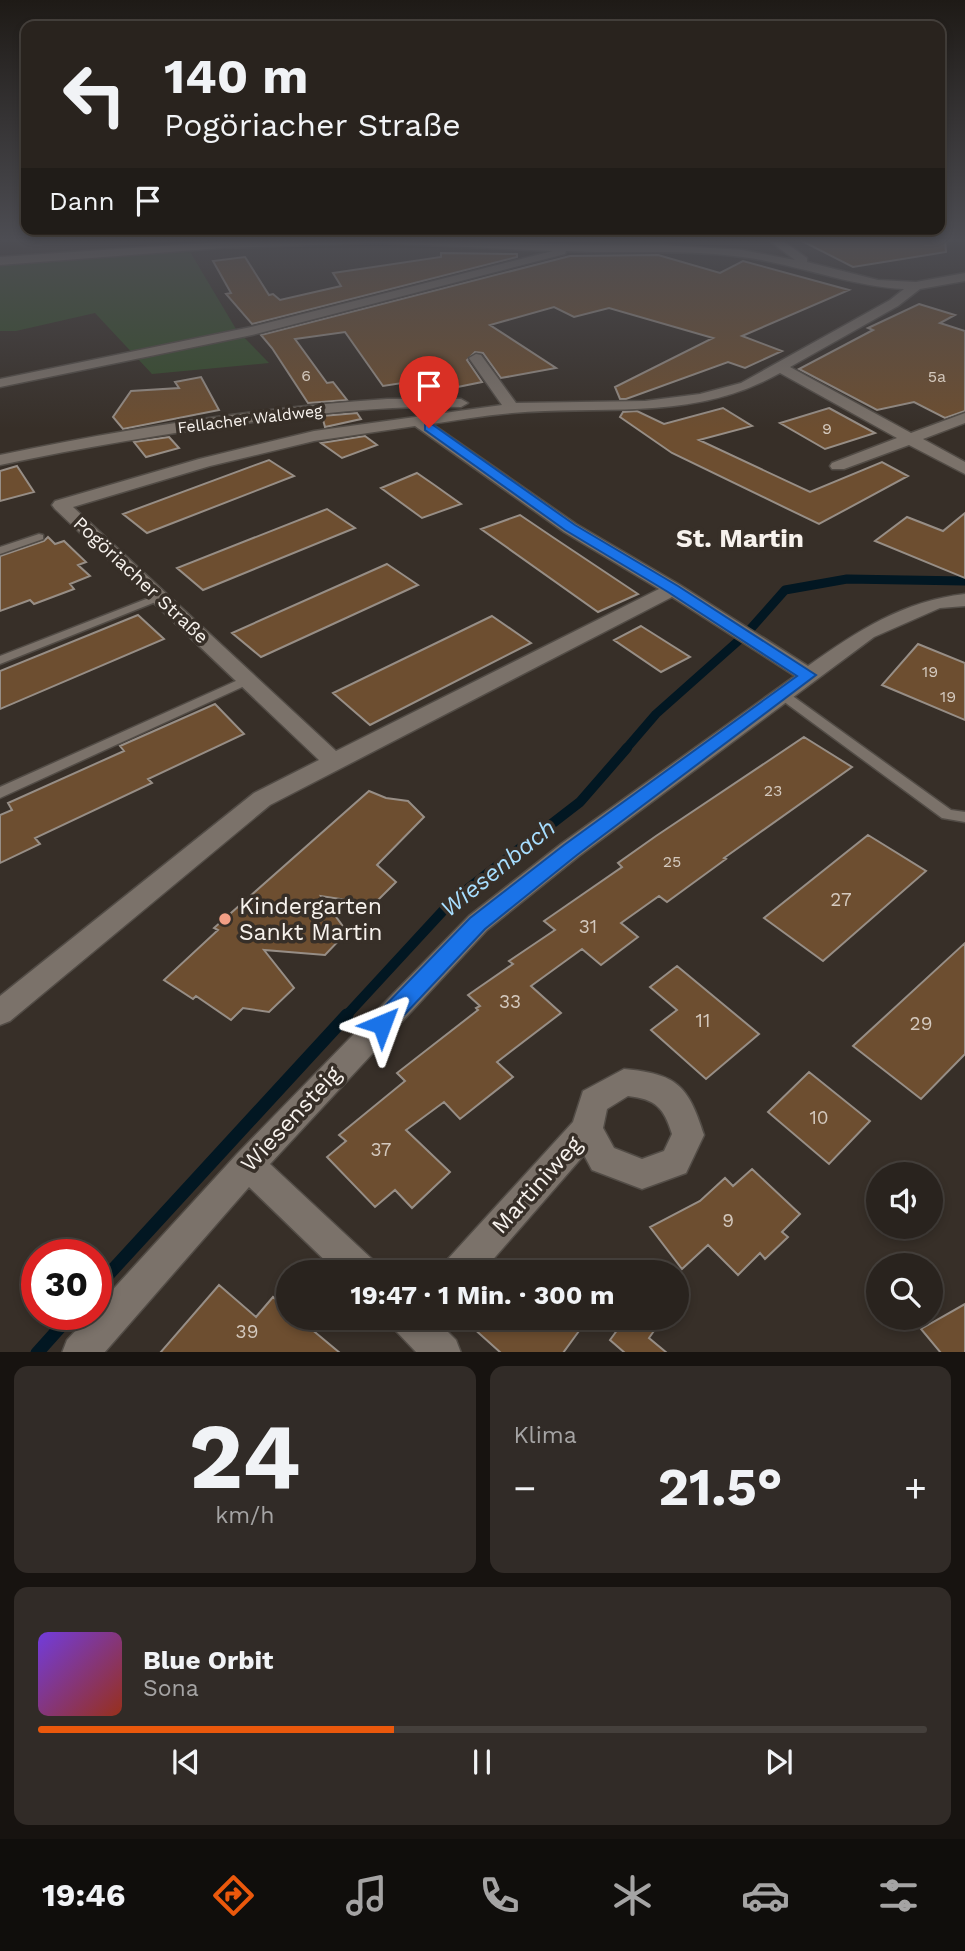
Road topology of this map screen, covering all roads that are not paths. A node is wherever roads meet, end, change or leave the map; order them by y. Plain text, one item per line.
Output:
1 (370, 302) edge
2 (895, 302) edge
3 (476, 358) dead end
4 (780, 367) junction
5 (0, 383) edge
6 (506, 408) junction
7 (965, 418) edge
8 (416, 420) junction
9 (909, 439) junction
10 (0, 460) edge
11 (838, 466) dead end
12 (965, 469) edge
13 (39, 537) dead end
14 (0, 551) edge
15 (673, 589) junction
16 (159, 597) junction
17 (965, 600) edge
18 (0, 660) edge
19 (808, 675) junction
20 (247, 680) junction
21 (783, 695) junction
22 (334, 762) junction
23 (0, 793) edge
24 (965, 817) edge
25 (0, 1013) edge
26 (587, 1129) dead end
27 (247, 1165) junction
28 (348, 1260) edge
29 (469, 1260) edge
30 (423, 1330) edge
31 (81, 1352) edge
32 (442, 1352) edge

1 - 5 street
2 - 4 street, Pogöriacher Straße
3 - 6 street
4 - 6 street, Pogöriacher Straße
4 - 9 street
6 - 8 street, Pogöriacher Straße
6 - 10 street, Fellacher Waldweg
7 - 9 street
8 - 15 street
8 - 16 street, Pogöriacher Straße
9 - 11 street
9 - 12 street
13 - 14 lane
15 - 19 street
15 - 22 street
16 - 18 lane
16 - 20 street, Pogöriacher Straße
17 - 19 street, Wiesensteig
19 - 21 street, Wiesensteig
20 - 22 street, Pogöriacher Straße
20 - 23 lane
21 - 24 lane
21 - 27 street, Wiesensteig
22 - 25 street
26 - 29 street, Martiniweg
27 - 28 street
27 - 31 street, Wiesensteig
30 - 32 street

